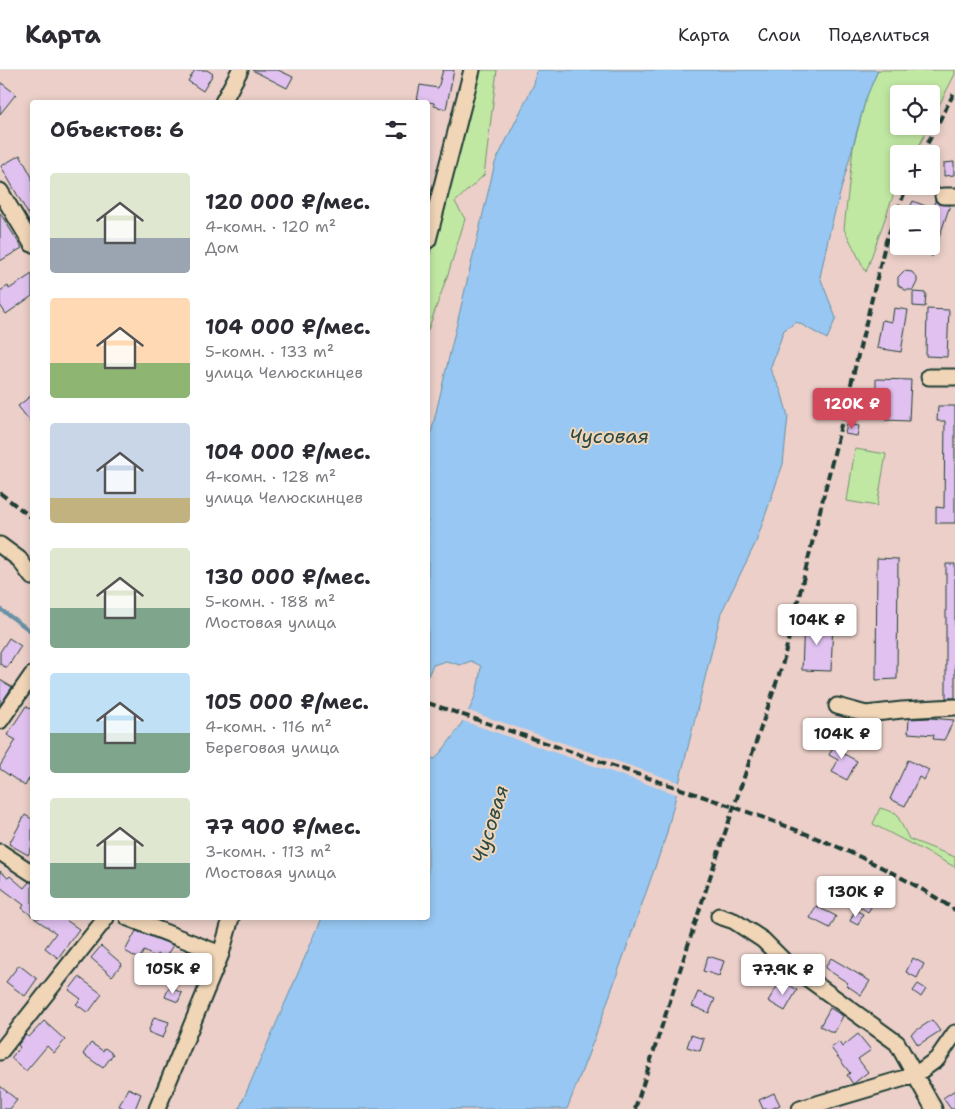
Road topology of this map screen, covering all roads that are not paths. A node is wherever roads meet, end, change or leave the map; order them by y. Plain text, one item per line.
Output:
1 (240, 70) edge
2 (472, 70) edge
3 (224, 100) edge
4 (0, 191) edge
5 (430, 232) edge
6 (30, 241) edge
7 (929, 376) dead end
8 (955, 377) edge
9 (0, 545) edge
10 (30, 574) edge
11 (30, 678) edge
12 (837, 706) dead end
13 (955, 707) edge
14 (0, 720) edge
15 (0, 852) edge
16 (30, 872) edge
17 (719, 916) dead end
18 (104, 920) edge
19 (133, 920) edge
20 (230, 920) edge
21 (221, 954) junction
22 (955, 1033) edge
23 (0, 1052) edge
24 (915, 1075) junction
25 (158, 1109) edge
26 (800, 1109) edge
27 (934, 1109) edge

1 - 3 street
2 - 5 street
4 - 6 street
7 - 8 street
9 - 10 street
11 - 14 street
12 - 13 street
15 - 16 street
17 - 24 street
18 - 23 street
19 - 21 street
20 - 21 street
21 - 25 street
22 - 24 street
24 - 26 street
24 - 27 street

